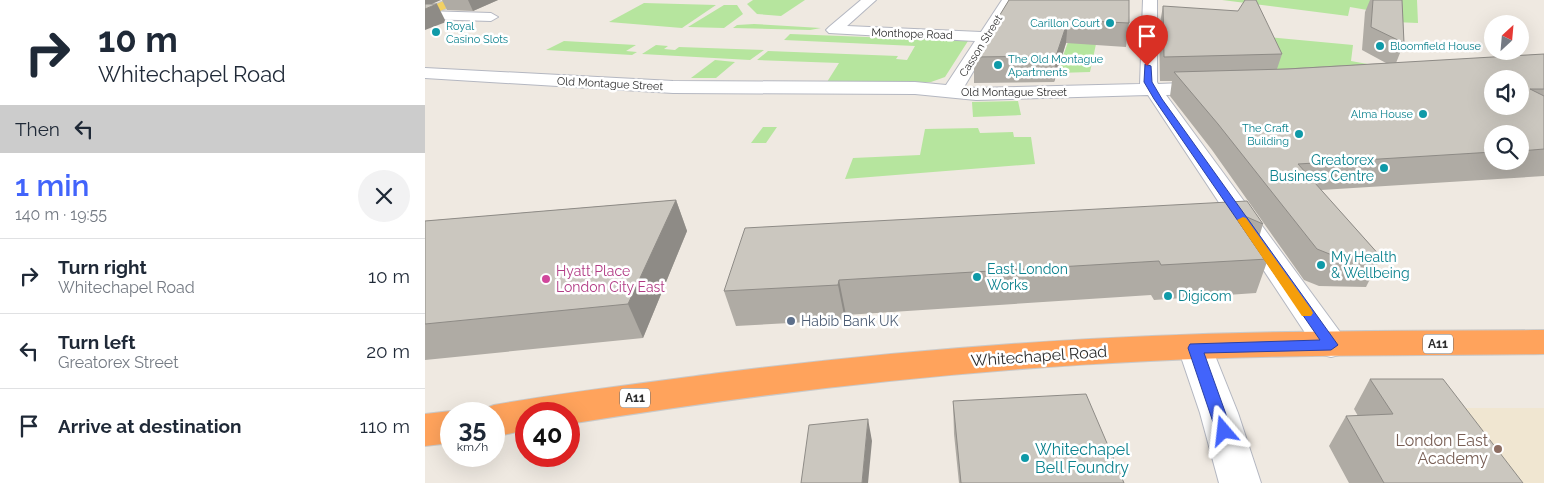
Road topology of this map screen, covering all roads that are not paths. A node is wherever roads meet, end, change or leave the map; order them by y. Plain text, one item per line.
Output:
1 (457, 0) edge
2 (869, 0) edge
3 (1009, 0) edge
4 (1150, 0) edge
5 (425, 14) edge
6 (491, 17) dead end
7 (985, 37) junction
8 (425, 73) edge
9 (1222, 87) edge
10 (1152, 90) junction
11 (952, 91) junction
12 (1544, 342) edge
13 (1331, 345) junction
14 (1195, 348) junction
15 (580, 407) edge
16 (440, 428) edge
17 (425, 430) edge
18 (1239, 483) edge

1 - 5 main road
2 - 7 street, Monthope Road
3 - 7 street, Casson Street
4 - 10 street
5 - 6 street
7 - 11 street, Casson Street
8 - 11 street, Old Montague Street
9 - 10 street, Old Montague Street
10 - 11 street, Old Montague Street
10 - 13 street
12 - 13 highway, Whitechapel Road / A11
13 - 14 highway, Whitechapel Road / A11
14 - 15 highway, Whitechapel Road / A11
14 - 18 street
16 - 17 highway

